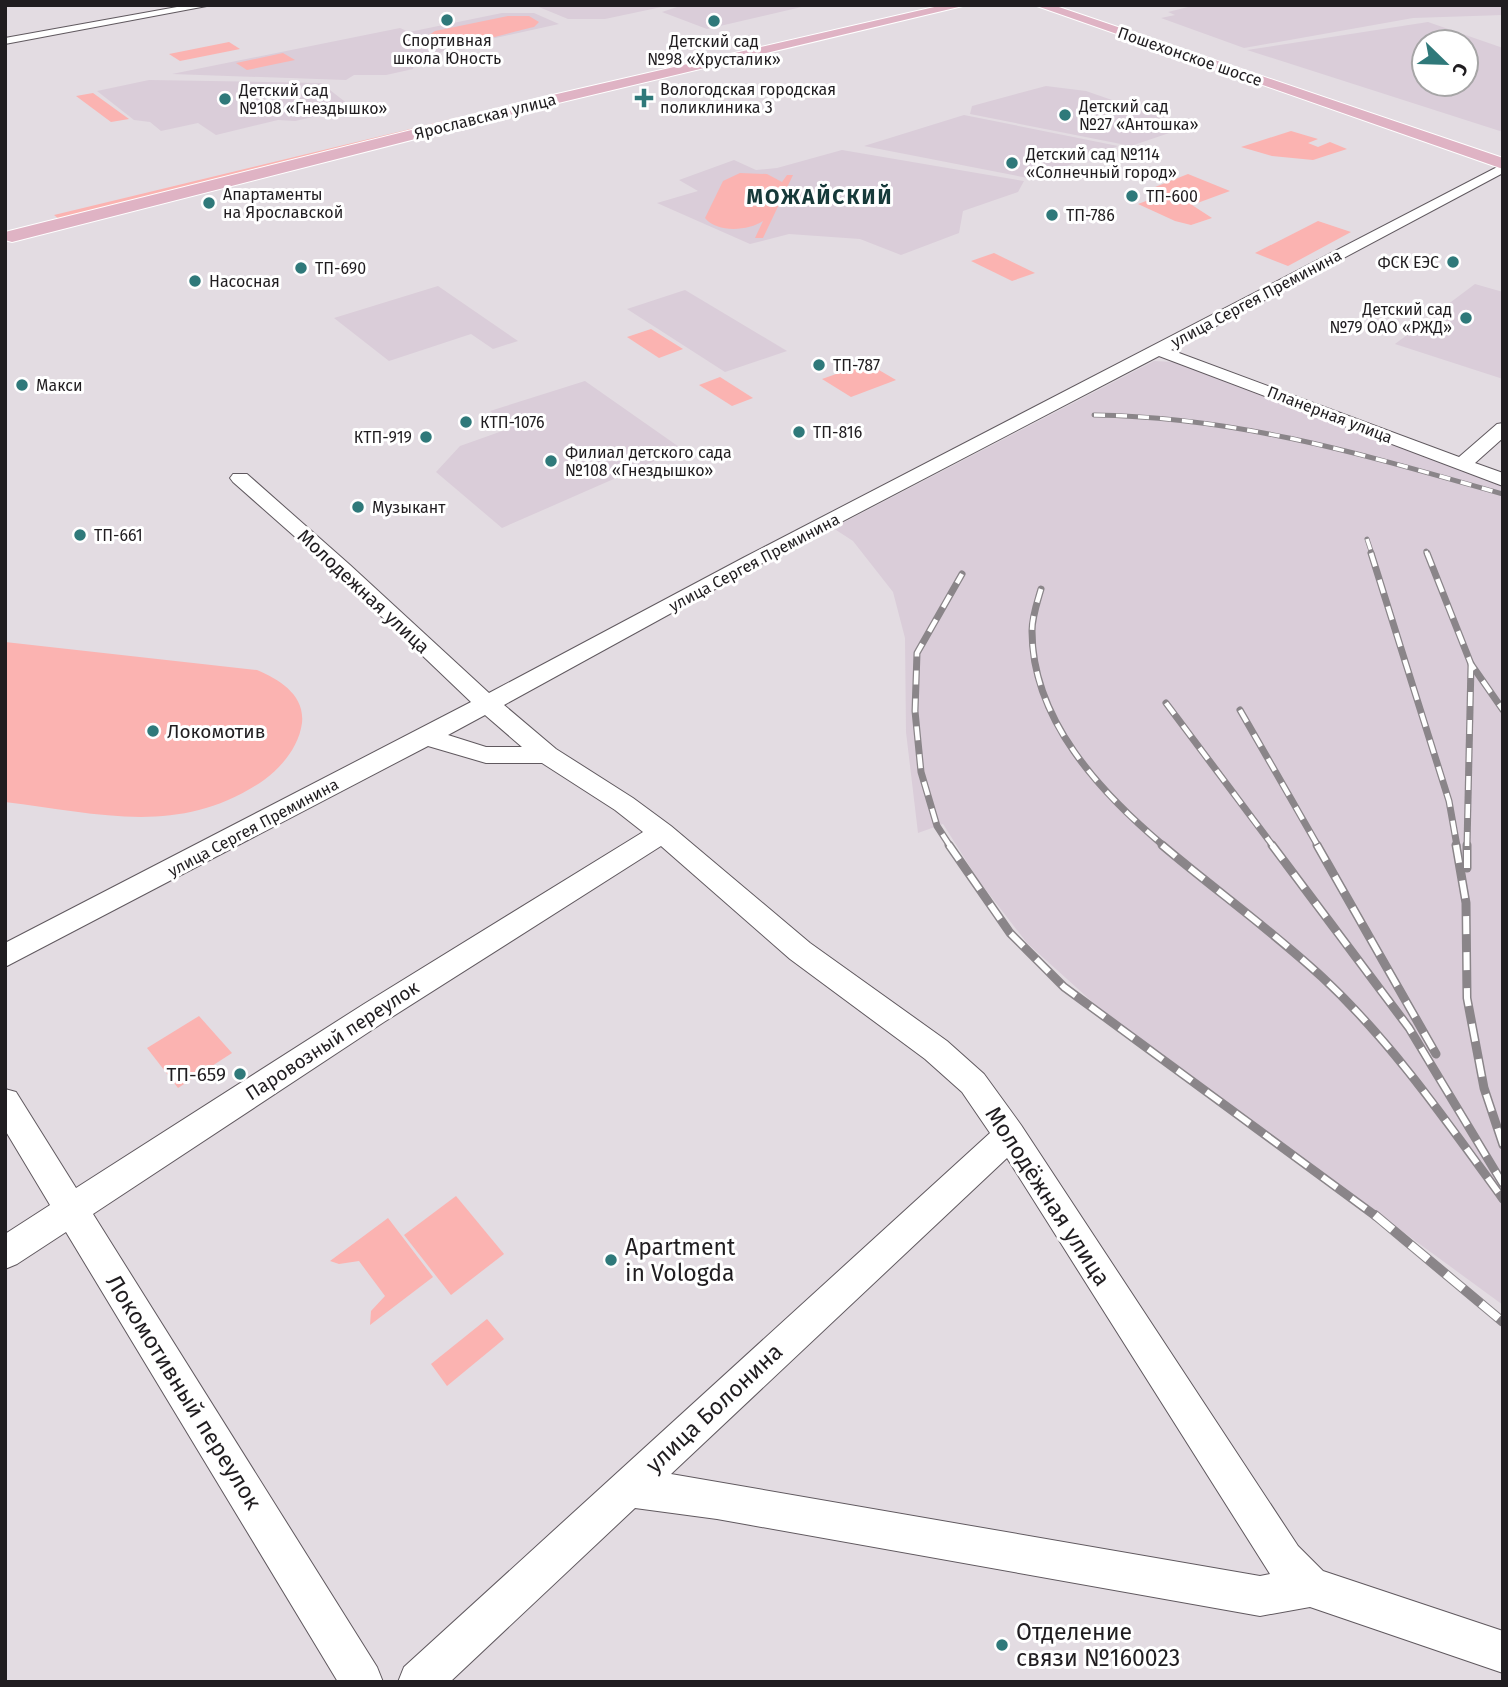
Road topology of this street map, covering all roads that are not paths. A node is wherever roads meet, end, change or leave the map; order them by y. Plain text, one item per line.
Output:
1 (207, 5) edge
2 (935, 5) edge
3 (961, 5) edge
4 (1067, 5) edge
5 (1043, 6) edge
6 (853, 27) junction
7 (5, 41) edge
8 (1347, 105) junction
9 (1503, 152) edge
10 (1503, 166) edge
11 (8, 230) edge
12 (1157, 351) junction
13 (1503, 428) edge
14 (1462, 464) junction
15 (240, 478) dead end
16 (1503, 480) edge
17 (488, 703) junction
18 (425, 737) junction
19 (547, 755) junction
20 (662, 833) junction
21 (5, 956) edge
22 (5, 1102) edge
23 (1010, 1135) junction
24 (71, 1211) junction
25 (5, 1253) edge
26 (631, 1488) junction
27 (1310, 1587) junction
28 (1503, 1652) edge
29 (362, 1682) edge
30 (419, 1682) edge

1 - 7 street
2 - 6 main road, Ярославская улица
3 - 6 main road, Ярославская улица
4 - 8 main road, Пошехонское шоссе
5 - 8 main road, Пошехонское шоссе
6 - 11 main road, Ярославская улица
8 - 9 main road, Пошехонское шоссе
8 - 10 main road, Пошехонское шоссе
10 - 12 street, улица Сергея Преминина
12 - 14 street, Планерная улица
12 - 17 street, улица Сергея Преминина
13 - 14 street
14 - 16 street, Планерная улица
15 - 17 street, Молодежная улица
17 - 18 street, улица Сергея Преминина
17 - 19 street, Молодёжная улица
18 - 19 street
18 - 21 street, улица Сергея Преминина
19 - 20 street, Молодёжная улица
20 - 23 street, Молодёжная улица
20 - 24 street, Паровозный переулок
22 - 24 street, Локомотивный переулок
23 - 26 street, улица Болонина
23 - 27 street, Молодёжная улица
24 - 25 street, Паровозный переулок
24 - 29 street, Локомотивный переулок
26 - 27 street
26 - 30 street, улица Болонина
27 - 28 street, Молодёжная улица

